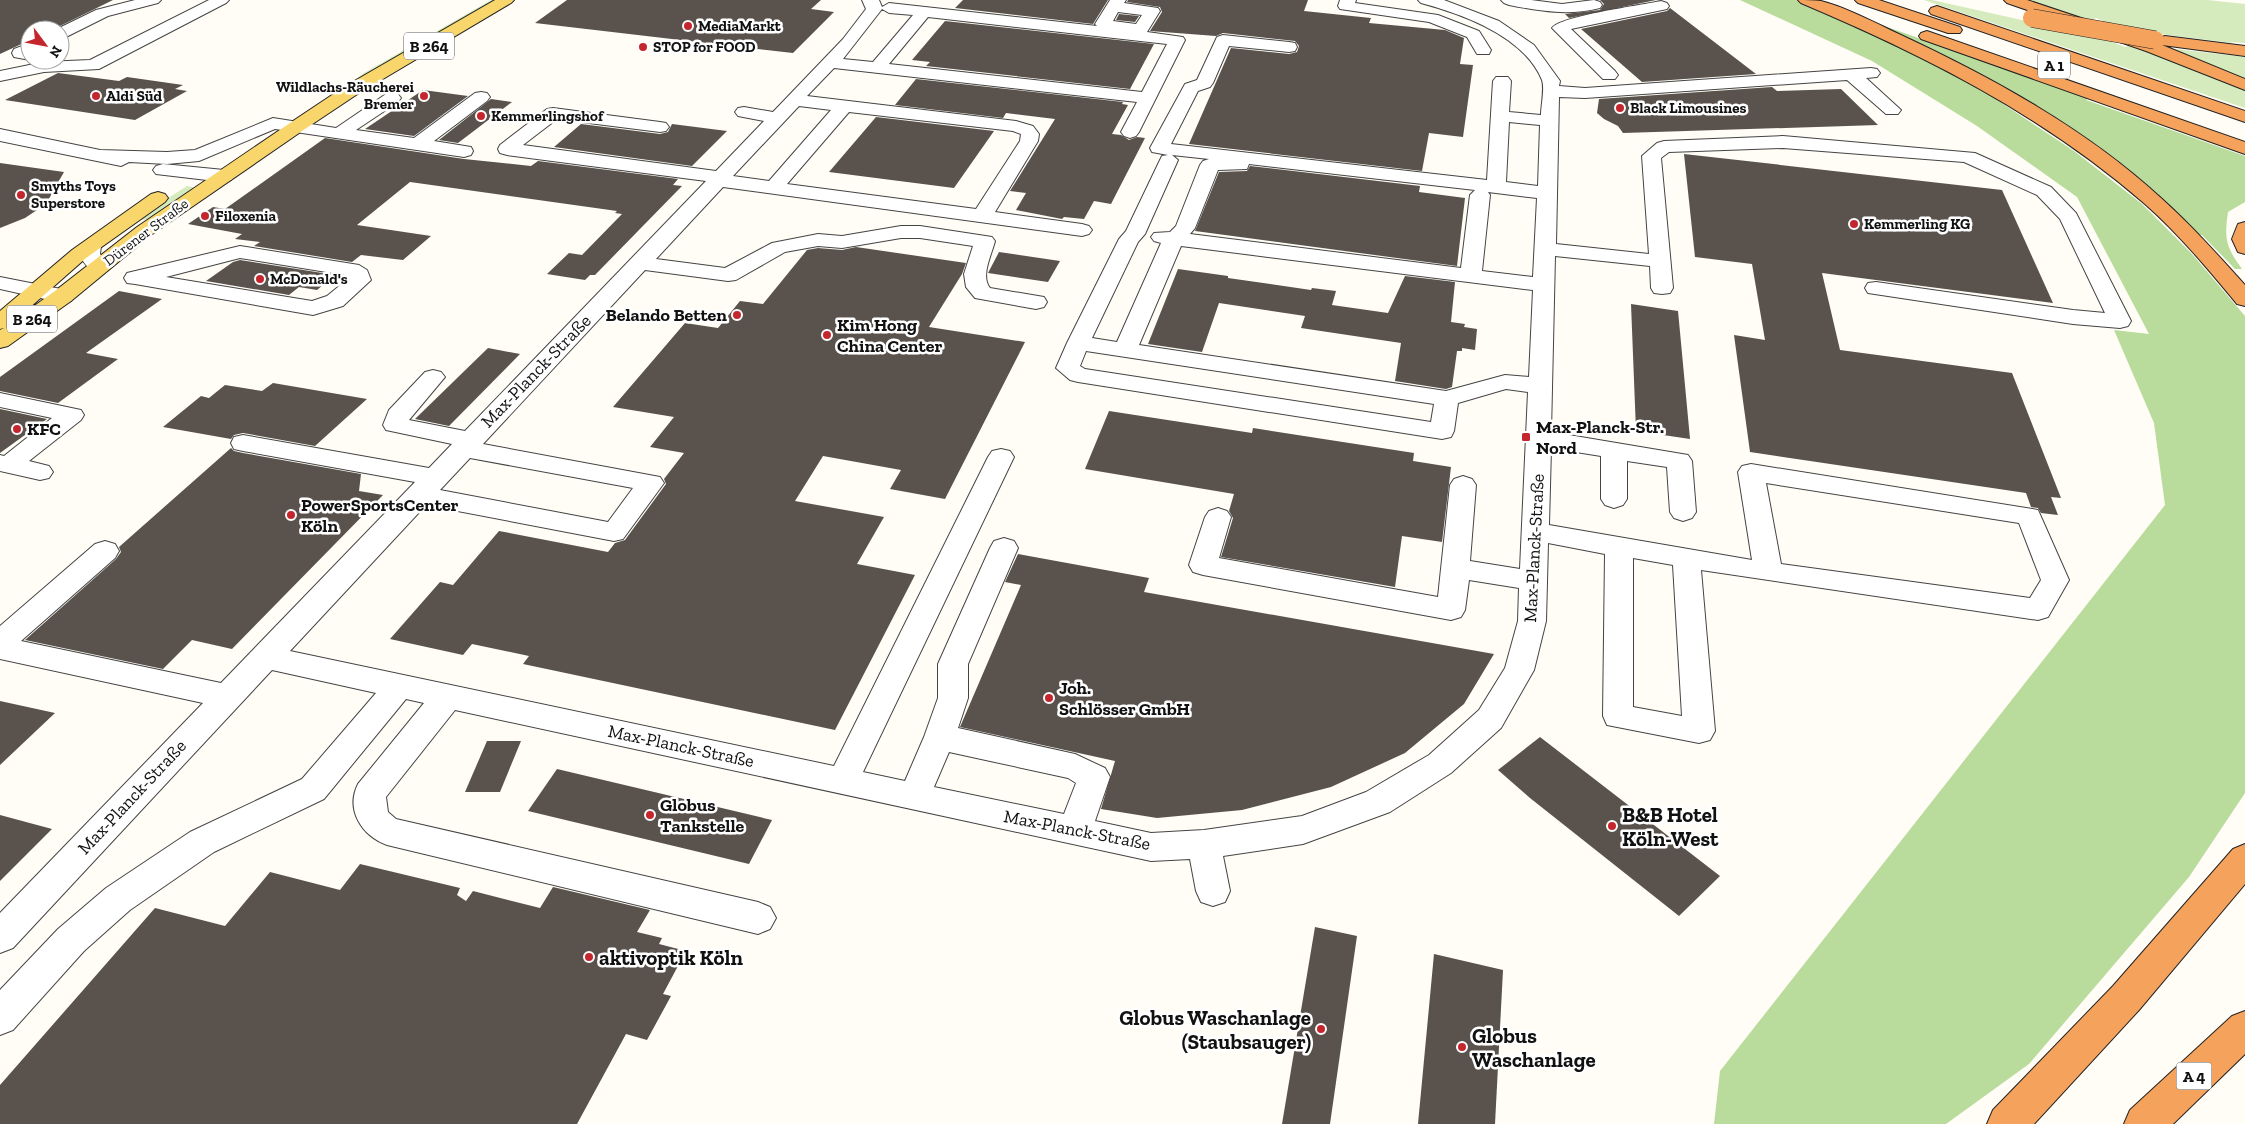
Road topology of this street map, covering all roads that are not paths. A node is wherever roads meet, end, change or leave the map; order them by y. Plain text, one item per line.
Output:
1 (153, 0) edge
2 (221, 0) edge
3 (480, 0) edge
4 (506, 0) edge
5 (870, 0) edge
6 (1348, 0) edge
7 (1426, 0) edge
8 (1509, 0) edge
9 (1613, 0) edge
10 (1806, 0) edge
11 (1819, 0) edge
12 (1863, 0) edge
13 (1902, 0) edge
14 (890, 4) edge
15 (1461, 4) edge
16 (926, 6) edge
17 (1661, 6) dead end
18 (2006, 6) edge
19 (70, 29) edge
20 (849, 42) junction
21 (1289, 47) dead end
22 (1483, 50) dead end
23 (2245, 51) edge
24 (1558, 53) junction
25 (1983, 55) junction
26 (828, 62) junction
27 (70, 64) edge
28 (877, 68) junction
29 (29, 70) edge
30 (1870, 73) dead end
31 (1852, 75) junction
32 (0, 76) edge
33 (1609, 76) dead end
34 (1502, 81) dead end
35 (2245, 85) edge
36 (1551, 91) junction
37 (481, 97) dead end
38 (392, 98) dead end
39 (1148, 98) junction
40 (794, 100) junction
41 (844, 106) junction
42 (1892, 110) dead end
43 (744, 112) dead end
44 (1500, 116) junction
45 (2245, 117) edge
46 (777, 118) junction
47 (1550, 121) junction
48 (273, 122) junction
49 (296, 127) junction
50 (660, 127) dead end
51 (1130, 132) dead end
52 (2245, 132) edge
53 (4, 133) edge
54 (340, 133) junction
55 (2245, 137) edge
56 (418, 144) junction
57 (2245, 148) edge
58 (464, 151) dead end
59 (103, 155) junction
60 (1168, 160) dead end
61 (194, 174) junction
62 (224, 176) junction
63 (720, 178) junction
64 (773, 188) junction
65 (1488, 191) junction
66 (1547, 198) junction
67 (982, 216) junction
68 (2245, 228) edge
69 (1082, 230) dead end
70 (1135, 234) junction
71 (1175, 239) junction
72 (91, 246) junction
73 (1546, 248) junction
74 (2245, 248) edge
75 (1660, 261) junction
76 (638, 264) junction
77 (99, 267) junction
78 (1471, 276) junction
79 (0, 282) edge
80 (1544, 285) junction
81 (1662, 288) dead end
82 (1876, 288) dead end
83 (36, 290) junction
84 (63, 296) junction
85 (2245, 299) edge
86 (1036, 302) dead end
87 (282, 304) joint
88 (0, 322) edge
89 (0, 341) edge
90 (1078, 343) junction
91 (1126, 349) junction
92 (433, 377) dead end
93 (1540, 386) junction
94 (1447, 399) junction
95 (0, 400) edge
96 (1539, 438) junction
97 (243, 443) dead end
98 (466, 444) junction
99 (1614, 450) junction
100 (1001, 457) dead end
101 (4, 464) edge
102 (40, 472) dead end
103 (1464, 485) dead end
104 (426, 486) junction
105 (1614, 499) dead end
106 (1683, 512) dead end
107 (1218, 517) dead end
108 (1536, 532) junction
109 (1619, 546) junction
110 (1004, 548) dead end
111 (105, 551) dead end
112 (1686, 558) junction
113 (1456, 568) junction
114 (1768, 571) junction
115 (1534, 581) junction
116 (264, 657) junction
117 (400, 686) junction
118 (227, 696) junction
119 (448, 696) junction
120 (940, 737) junction
121 (843, 780) junction
122 (914, 796) junction
123 (1075, 830) junction
124 (1204, 844) junction
125 (2245, 859) edge
126 (1213, 891) dead end
127 (758, 918) dead end
128 (0, 937) edge
129 (0, 1017) edge
130 (2245, 1029) edge
131 (2007, 1124) edge
132 (2144, 1124) edge

1 - 19 street
2 - 27 street
3 - 48 main road, Dürener Straße / B 264
4 - 49 main road, Dürener Straße / B 264
5 - 20 street, Max-Planck-Straße
6 - 22 street
7 - 15 street, Max-Planck-Straße
8 - 9 street
10 - 85 highway
11 - 25 highway
12 - 52 highway, A 1
13 - 45 highway, A 1
14 - 16 street
14 - 20 street, Max-Planck-Straße
15 - 24 street, Max-Planck-Straße
16 - 28 street
16 - 39 street
17 - 24 street
18 - 23 highway, bridge
18 - 35 highway
20 - 26 street, Max-Planck-Straße
21 - 65 street
24 - 33 street
24 - 36 street, Max-Planck-Straße
25 - 55 highway
25 - 57 highway
26 - 28 street
26 - 40 street, Max-Planck-Straße
28 - 39 street
29 - 32 street
30 - 31 street
31 - 36 street
31 - 42 street
34 - 44 street
36 - 47 street, Max-Planck-Straße
37 - 56 street
38 - 54 street
39 - 51 street
40 - 41 street
40 - 46 street, Max-Planck-Straße
41 - 64 street
41 - 67 street
43 - 46 street
44 - 47 street
44 - 65 street
46 - 63 street, Max-Planck-Straße
47 - 66 street, Max-Planck-Straße
48 - 49 street
48 - 59 street
48 - 61 main road, Dürener Straße / B 264
49 - 54 street
49 - 62 main road, Dürener Straße / B 264
50 - 63 street
53 - 59 street
54 - 56 street
56 - 58 street
59 - 61 street
60 - 70 street
61 - 62 street
61 - 72 main road, Dürener Straße / B 264
62 - 77 main road, Dürener Straße / B 264
63 - 64 street
63 - 76 street, Max-Planck-Straße
64 - 67 street
65 - 66 street
65 - 71 street
65 - 78 street
66 - 73 street, Max-Planck-Straße
67 - 69 street
68 - 74 highway
70 - 71 street
70 - 90 street
71 - 78 street
71 - 91 street
72 - 77 street
72 - 83 main road, Dürener Straße / B 264
73 - 75 street
73 - 80 street, Max-Planck-Straße
75 - 81 street
75 - 82 street
76 - 86 street
76 - 98 street, Max-Planck-Straße
77 - 84 main road, Dürener Straße / B 264
78 - 80 street
79 - 83 street
80 - 93 street, Max-Planck-Straße
83 - 84 street
83 - 88 main road, Dürener Straße / B 264
84 - 89 main road, Dürener Straße / B 264
87 - 87 street
90 - 91 street
90 - 94 street
91 - 94 street
92 - 98 street
93 - 94 street
93 - 96 street, Max-Planck-Straße
95 - 101 street
96 - 99 street
96 - 108 street, Max-Planck-Straße
97 - 104 street
98 - 104 street, Max-Planck-Straße
98 - 104 street
99 - 105 street
99 - 106 street
100 - 121 street
101 - 102 street
103 - 113 street
104 - 116 street, Max-Planck-Straße
107 - 113 street
108 - 109 street
108 - 115 street, Max-Planck-Straße
109 - 112 street
109 - 112 street
110 - 120 street
111 - 118 street
112 - 114 street
113 - 115 street
114 - 114 street
115 - 124 street, Max-Planck-Straße
116 - 117 street, Max-Planck-Straße
116 - 118 street, Max-Planck-Straße
117 - 119 street, Max-Planck-Straße
117 - 129 street
118 - 128 street, Max-Planck-Straße
119 - 121 street, Max-Planck-Straße
119 - 127 street
120 - 122 street
120 - 123 street
121 - 122 street, Max-Planck-Straße
122 - 123 street, Max-Planck-Straße
123 - 124 street, Max-Planck-Straße
124 - 126 street
125 - 131 highway
130 - 132 highway, A 4

